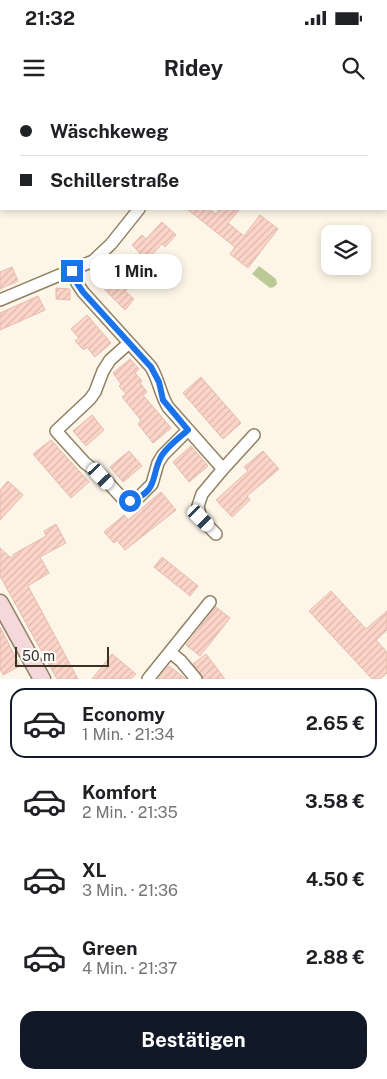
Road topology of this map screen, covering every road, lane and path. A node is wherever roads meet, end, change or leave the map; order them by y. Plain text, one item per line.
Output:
1 (138, 210) edge
2 (72, 271) junction
3 (0, 300) edge
4 (129, 343) junction
5 (188, 430) junction
6 (254, 435) dead end
7 (222, 469) junction
8 (216, 534) dead end
9 (210, 602) dead end
10 (0, 603) edge
11 (170, 652) junction
12 (42, 679) edge
13 (148, 679) edge
14 (196, 679) edge

1 - 2 street
2 - 3 street
2 - 4 street
4 - 5 street
4 - 5 street
5 - 7 street
6 - 7 street
7 - 8 street
9 - 11 street
10 - 12 street
11 - 13 street
11 - 14 street

